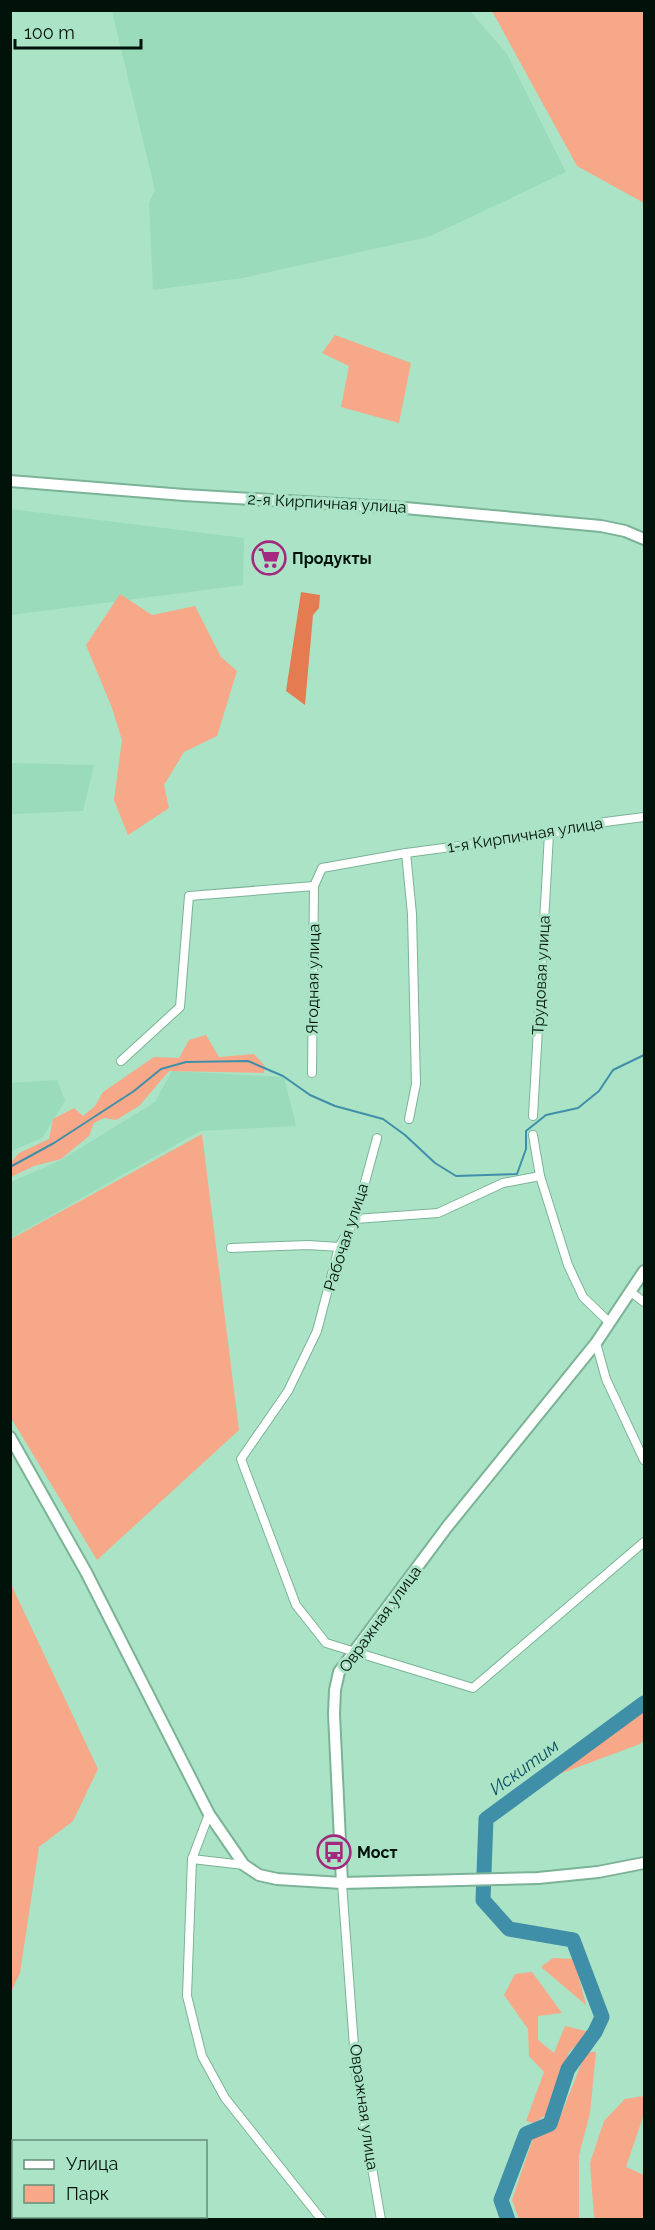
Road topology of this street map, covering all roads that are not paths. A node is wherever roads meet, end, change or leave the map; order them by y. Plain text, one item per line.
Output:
1 (10, 481) edge
2 (643, 538) edge
3 (645, 817) edge
4 (549, 834) junction
5 (406, 853) junction
6 (314, 886) junction
7 (121, 1060) dead end
8 (312, 1073) dead end
9 (532, 1116) dead end
10 (409, 1119) dead end
11 (533, 1135) dead end
12 (376, 1138) dead end
13 (540, 1176) junction
14 (355, 1219) junction
15 (339, 1247) junction
16 (231, 1248) dead end
17 (645, 1271) edge
18 (632, 1293) junction
19 (645, 1302) edge
20 (610, 1323) junction
21 (596, 1343) junction
22 (10, 1437) edge
23 (645, 1460) edge
24 (645, 1542) edge
25 (352, 1652) junction
26 (209, 1814) junction
27 (192, 1859) junction
28 (645, 1863) edge
29 (244, 1865) junction
30 (342, 1883) junction
31 (322, 2220) edge
32 (381, 2220) edge

1 - 2 street, 2-я Кирпичная улица
3 - 4 street, 1-я Кирпичная улица
4 - 5 street, 1-я Кирпичная улица
4 - 9 street, Трудовая улица
5 - 6 street, 1-я Кирпичная улица
5 - 10 street
6 - 7 street
6 - 8 street, Ягодная улица
11 - 13 street
12 - 14 street, Рабочая улица
13 - 14 street
13 - 20 street
14 - 15 street, Рабочая улица
15 - 16 street
15 - 25 street, Рабочая улица
17 - 18 street, Овражная улица
18 - 19 street
18 - 20 street, Овражная улица
20 - 21 street, Овражная улица
21 - 23 street
21 - 25 street, Овражная улица
22 - 26 street
24 - 25 street
25 - 30 street, Овражная улица
26 - 27 street
26 - 29 street
27 - 29 street
27 - 31 street
28 - 30 street
29 - 30 street
30 - 32 street, Овражная улица

